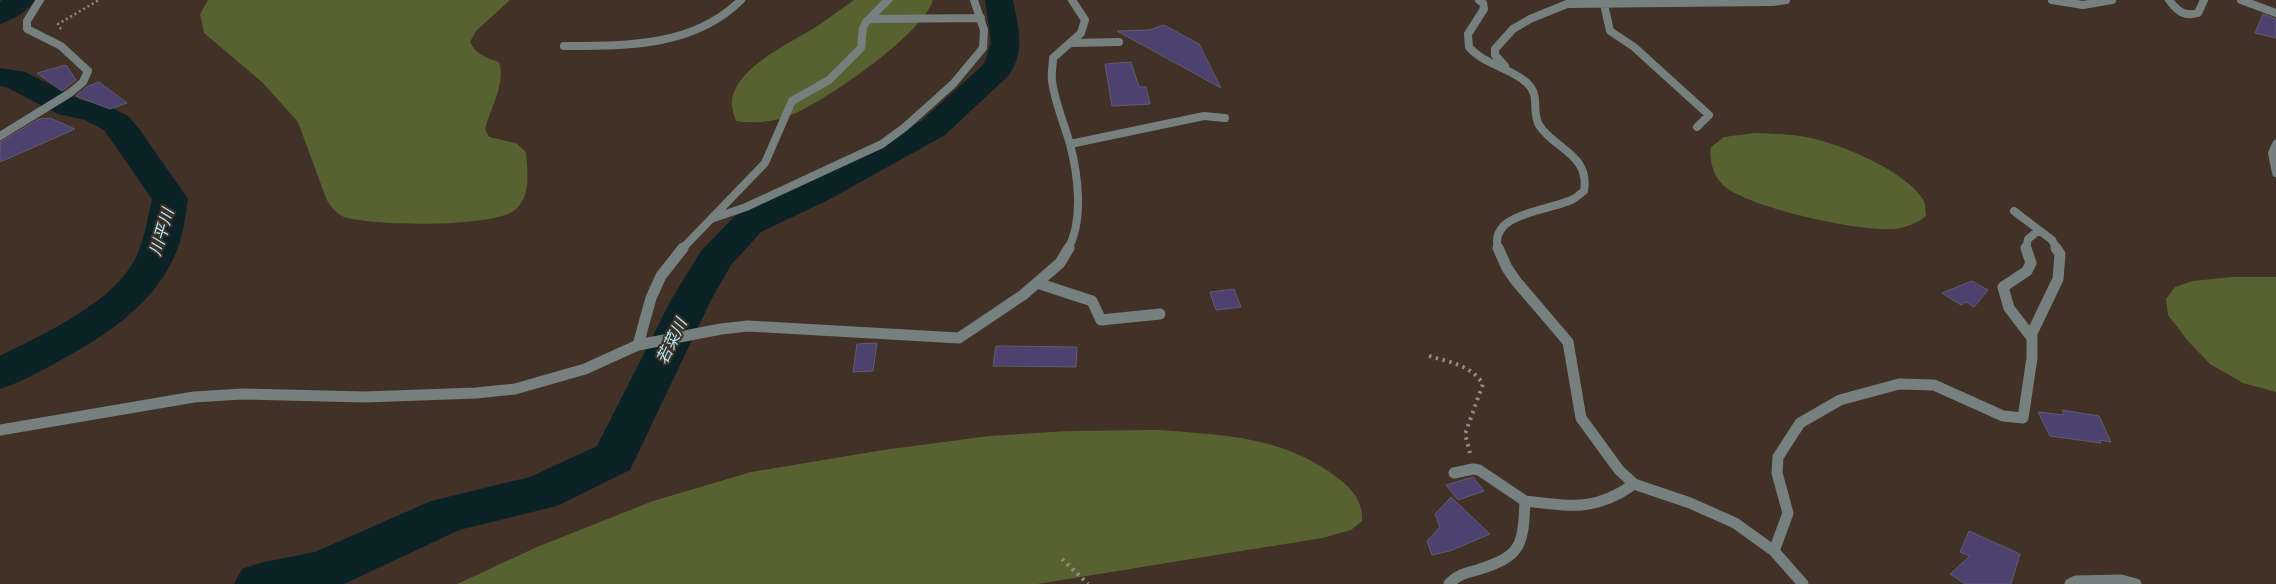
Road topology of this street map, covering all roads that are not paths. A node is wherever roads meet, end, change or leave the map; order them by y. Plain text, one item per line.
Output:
1 (40, 0) edge
2 (741, 0) edge
3 (888, 0) edge
4 (974, 0) edge
5 (1072, 0) edge
6 (1479, 0) edge
7 (1786, 0) edge
8 (2052, 0) edge
9 (2112, 0) edge
10 (2169, 0) edge
11 (2204, 0) edge
12 (2241, 0) edge
13 (1604, 4) junction
14 (2276, 13) edge
15 (981, 18) junction
16 (870, 19) junction
17 (1119, 42) dead end
18 (1072, 43) junction
19 (564, 46) dead end
20 (1507, 69) junction
21 (1226, 118) dead end
22 (1697, 127) dead end
23 (0, 136) edge
24 (1070, 144) junction
25 (2276, 144) edge
26 (2276, 173) edge
27 (2014, 210) dead end
28 (713, 218) junction
29 (2039, 230) junction
30 (1037, 283) junction
31 (1160, 314) dead end
32 (2032, 338) junction
33 (644, 343) junction
34 (0, 430) edge
35 (1454, 472) dead end
36 (1634, 484) junction
37 (1525, 501) junction
38 (1774, 551) junction
39 (1449, 584) edge
40 (1804, 584) edge
41 (2070, 584) edge
42 (2136, 584) edge

1 - 23 street
2 - 19 street
3 - 16 street
4 - 15 street
5 - 18 street
6 - 20 street
7 - 13 street
8 - 9 street
10 - 11 street
12 - 14 street
13 - 20 street
13 - 22 street
15 - 16 street
15 - 28 street
16 - 28 street
17 - 18 street
18 - 24 street
20 - 36 street
21 - 24 street
24 - 30 street
25 - 26 street
27 - 29 street
28 - 33 street
29 - 32 street
29 - 32 street
30 - 31 street
30 - 33 street
32 - 38 street
33 - 34 street
35 - 37 street
36 - 37 street
36 - 38 street
37 - 39 street
38 - 40 street
41 - 42 street

